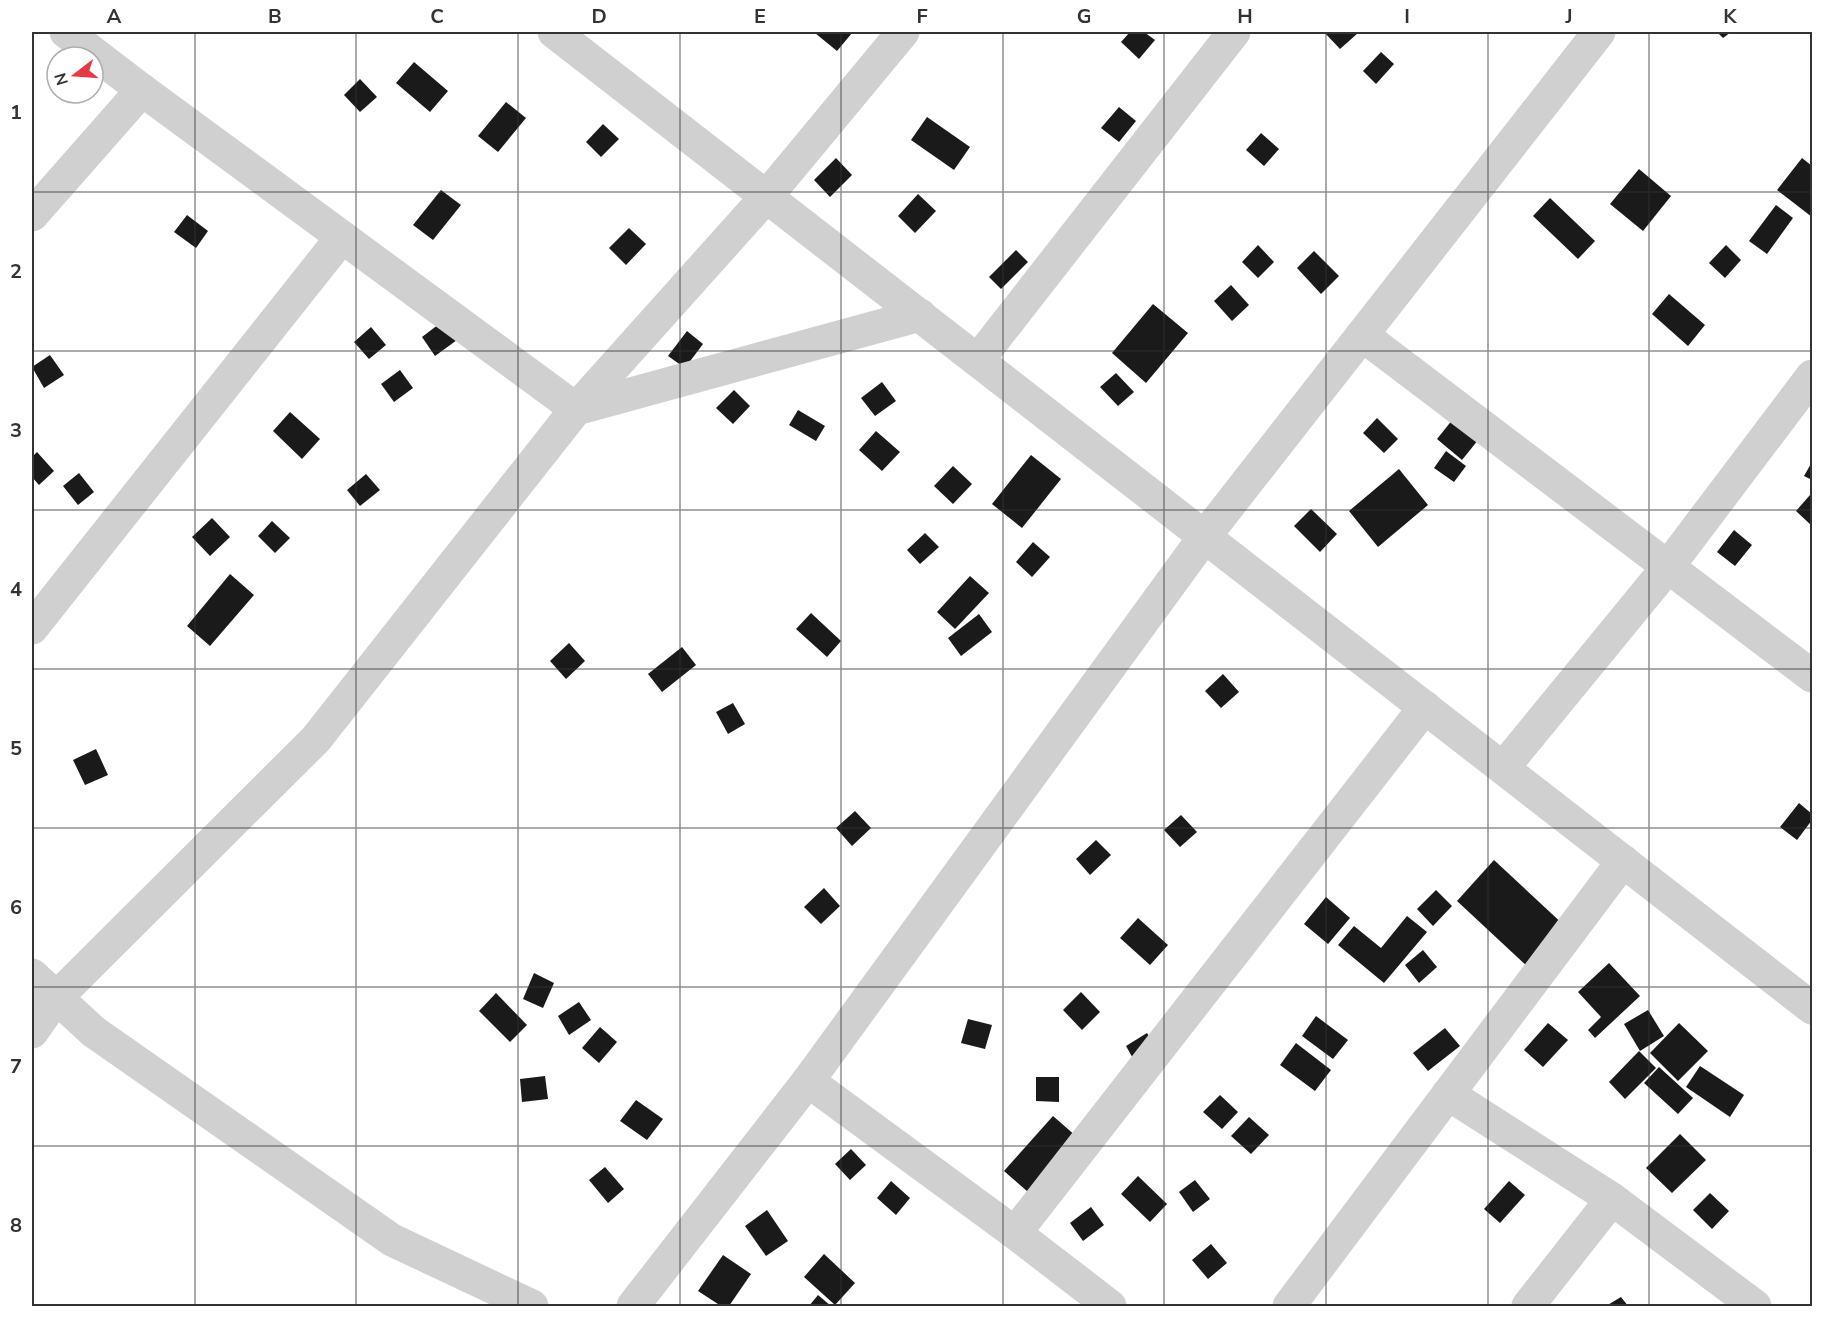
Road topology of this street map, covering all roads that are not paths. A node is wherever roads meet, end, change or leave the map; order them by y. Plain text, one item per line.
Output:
1 (66, 32) edge
2 (554, 32) edge
3 (903, 32) edge
4 (1234, 32) edge
5 (1599, 32) edge
6 (142, 90) junction
7 (767, 196) junction
8 (32, 214) edge
9 (342, 237) junction
10 (920, 315) junction
11 (1362, 335) junction
12 (978, 360) junction
13 (1812, 376) edge
14 (576, 409) junction
15 (1205, 536) junction
16 (1667, 568) junction
17 (32, 628) edge
18 (1812, 676) edge
19 (1425, 707) junction
20 (1503, 768) junction
21 (1623, 861) junction
22 (32, 975) edge
23 (56, 998) junction
24 (1812, 1008) edge
25 (32, 1032) edge
26 (807, 1081) junction
27 (1448, 1094) junction
28 (1612, 1199) junction
29 (1015, 1233) junction
30 (532, 1306) edge
31 (633, 1306) edge
32 (1110, 1306) edge
33 (1289, 1306) edge
34 (1528, 1306) edge
35 (1755, 1306) edge

1 - 6 street
2 - 7 street
3 - 7 street
4 - 12 street
5 - 11 street
6 - 8 street
6 - 9 street
7 - 10 street
7 - 14 street
9 - 14 street
9 - 17 street
10 - 12 street
10 - 14 street
11 - 15 street
11 - 16 street
12 - 15 street
13 - 16 street
14 - 23 street
15 - 19 street
15 - 26 street
16 - 18 street
16 - 20 street
19 - 20 street
19 - 29 street
20 - 21 street
21 - 24 street
21 - 27 street
22 - 23 street
23 - 25 street
23 - 30 street
26 - 29 street
26 - 31 street
27 - 28 street
27 - 33 street
28 - 34 street
28 - 35 street
29 - 32 street

